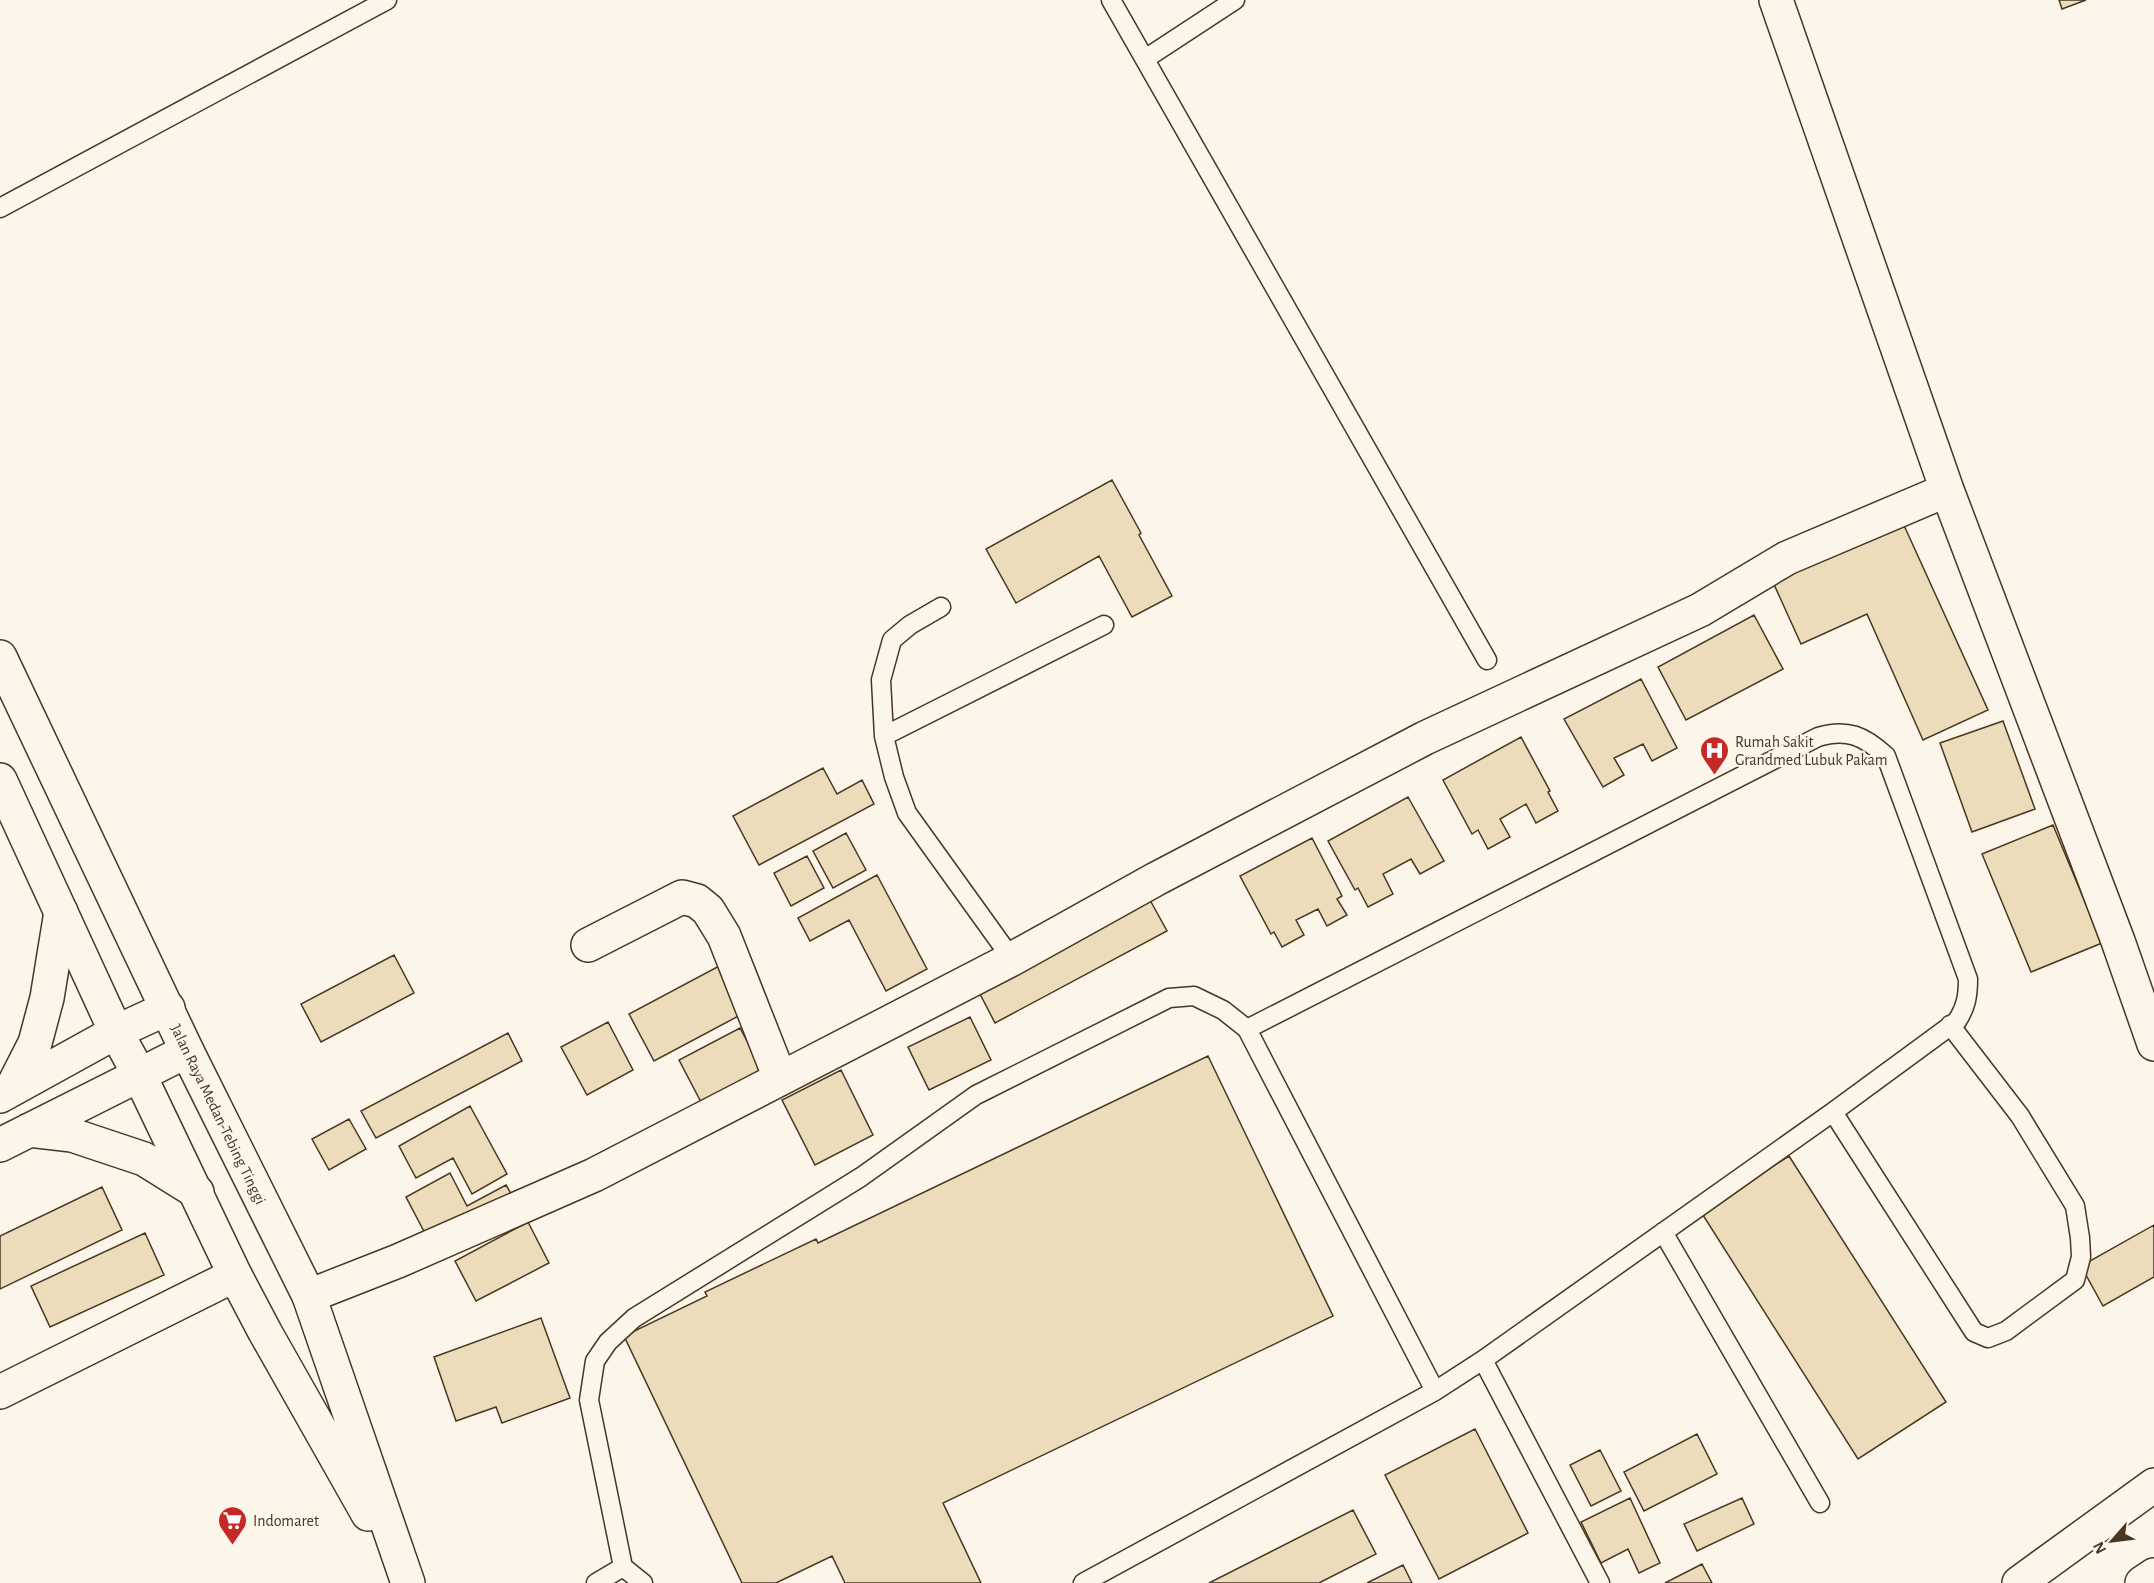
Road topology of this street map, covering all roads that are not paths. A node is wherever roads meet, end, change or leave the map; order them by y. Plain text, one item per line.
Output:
1 (387, 0) edge
2 (1112, 0) edge
3 (1235, 0) edge
4 (1776, 0) edge
5 (1145, 59) junction
6 (0, 208) edge
7 (1947, 490) junction
8 (941, 607) dead end
9 (1104, 625) dead end
10 (0, 657) edge
11 (1487, 660) dead end
12 (884, 736) junction
13 (0, 780) edge
14 (61, 912) junction
15 (588, 945) dead end
16 (1012, 959) junction
17 (168, 1008) junction
18 (1950, 1025) junction
19 (1247, 1029) junction
20 (116, 1032) junction
21 (2154, 1044) edge
22 (187, 1050) junction
23 (139, 1074) junction
24 (780, 1078) junction
25 (6, 1093) edge
26 (1833, 1112) junction
27 (28, 1130) junction
28 (0, 1144) edge
29 (196, 1192) junction
30 (1663, 1232) junction
31 (235, 1275) junction
32 (309, 1296) junction
33 (1483, 1360) junction
34 (1435, 1391) junction
35 (0, 1392) edge
36 (2154, 1485) edge
37 (1820, 1503) dead end
38 (623, 1567) junction
39 (2154, 1575) edge
40 (408, 1583) edge
41 (596, 1583) edge
42 (643, 1583) edge
43 (1083, 1583) edge
44 (1600, 1583) edge
45 (2019, 1583) edge
46 (2142, 1583) edge

1 - 6 lane
2 - 5 lane
3 - 5 lane
4 - 7 main road
5 - 11 lane
7 - 16 main road
7 - 21 main road
8 - 12 lane
9 - 12 lane
10 - 17 main road, Jalan Raya Medan-Tebing Tinggi
12 - 16 lane
13 - 14 main road, Jalan Raya Medan-Tebing Tinggi
14 - 20 main road, Jalan Raya Medan-Tebing Tinggi
14 - 25 main road
15 - 24 main road
16 - 24 main road
17 - 20 main road
17 - 22 main road, Jalan Raya Medan-Tebing Tinggi
18 - 19 lane
18 - 26 lane
18 - 26 lane
19 - 34 lane
19 - 38 lane
20 - 23 main road, Jalan Raya Medan-Tebing Tinggi
20 - 25 main road
22 - 23 main road
22 - 32 main road, Jalan Raya Medan-Tebing Tinggi
23 - 27 main road
23 - 29 main road, Jalan Raya Medan-Tebing Tinggi
24 - 32 main road
26 - 30 lane
27 - 28 main road
27 - 29 main road
29 - 31 main road, Jalan Raya Medan-Tebing Tinggi
30 - 33 lane
30 - 37 lane
31 - 35 main road
31 - 40 main road, Jalan Raya Medan-Tebing Tinggi
32 - 40 main road, Jalan Raya Medan-Tebing Tinggi
33 - 34 lane
33 - 44 lane
34 - 43 lane
36 - 45 main road
38 - 41 lane
38 - 42 lane
39 - 46 main road

